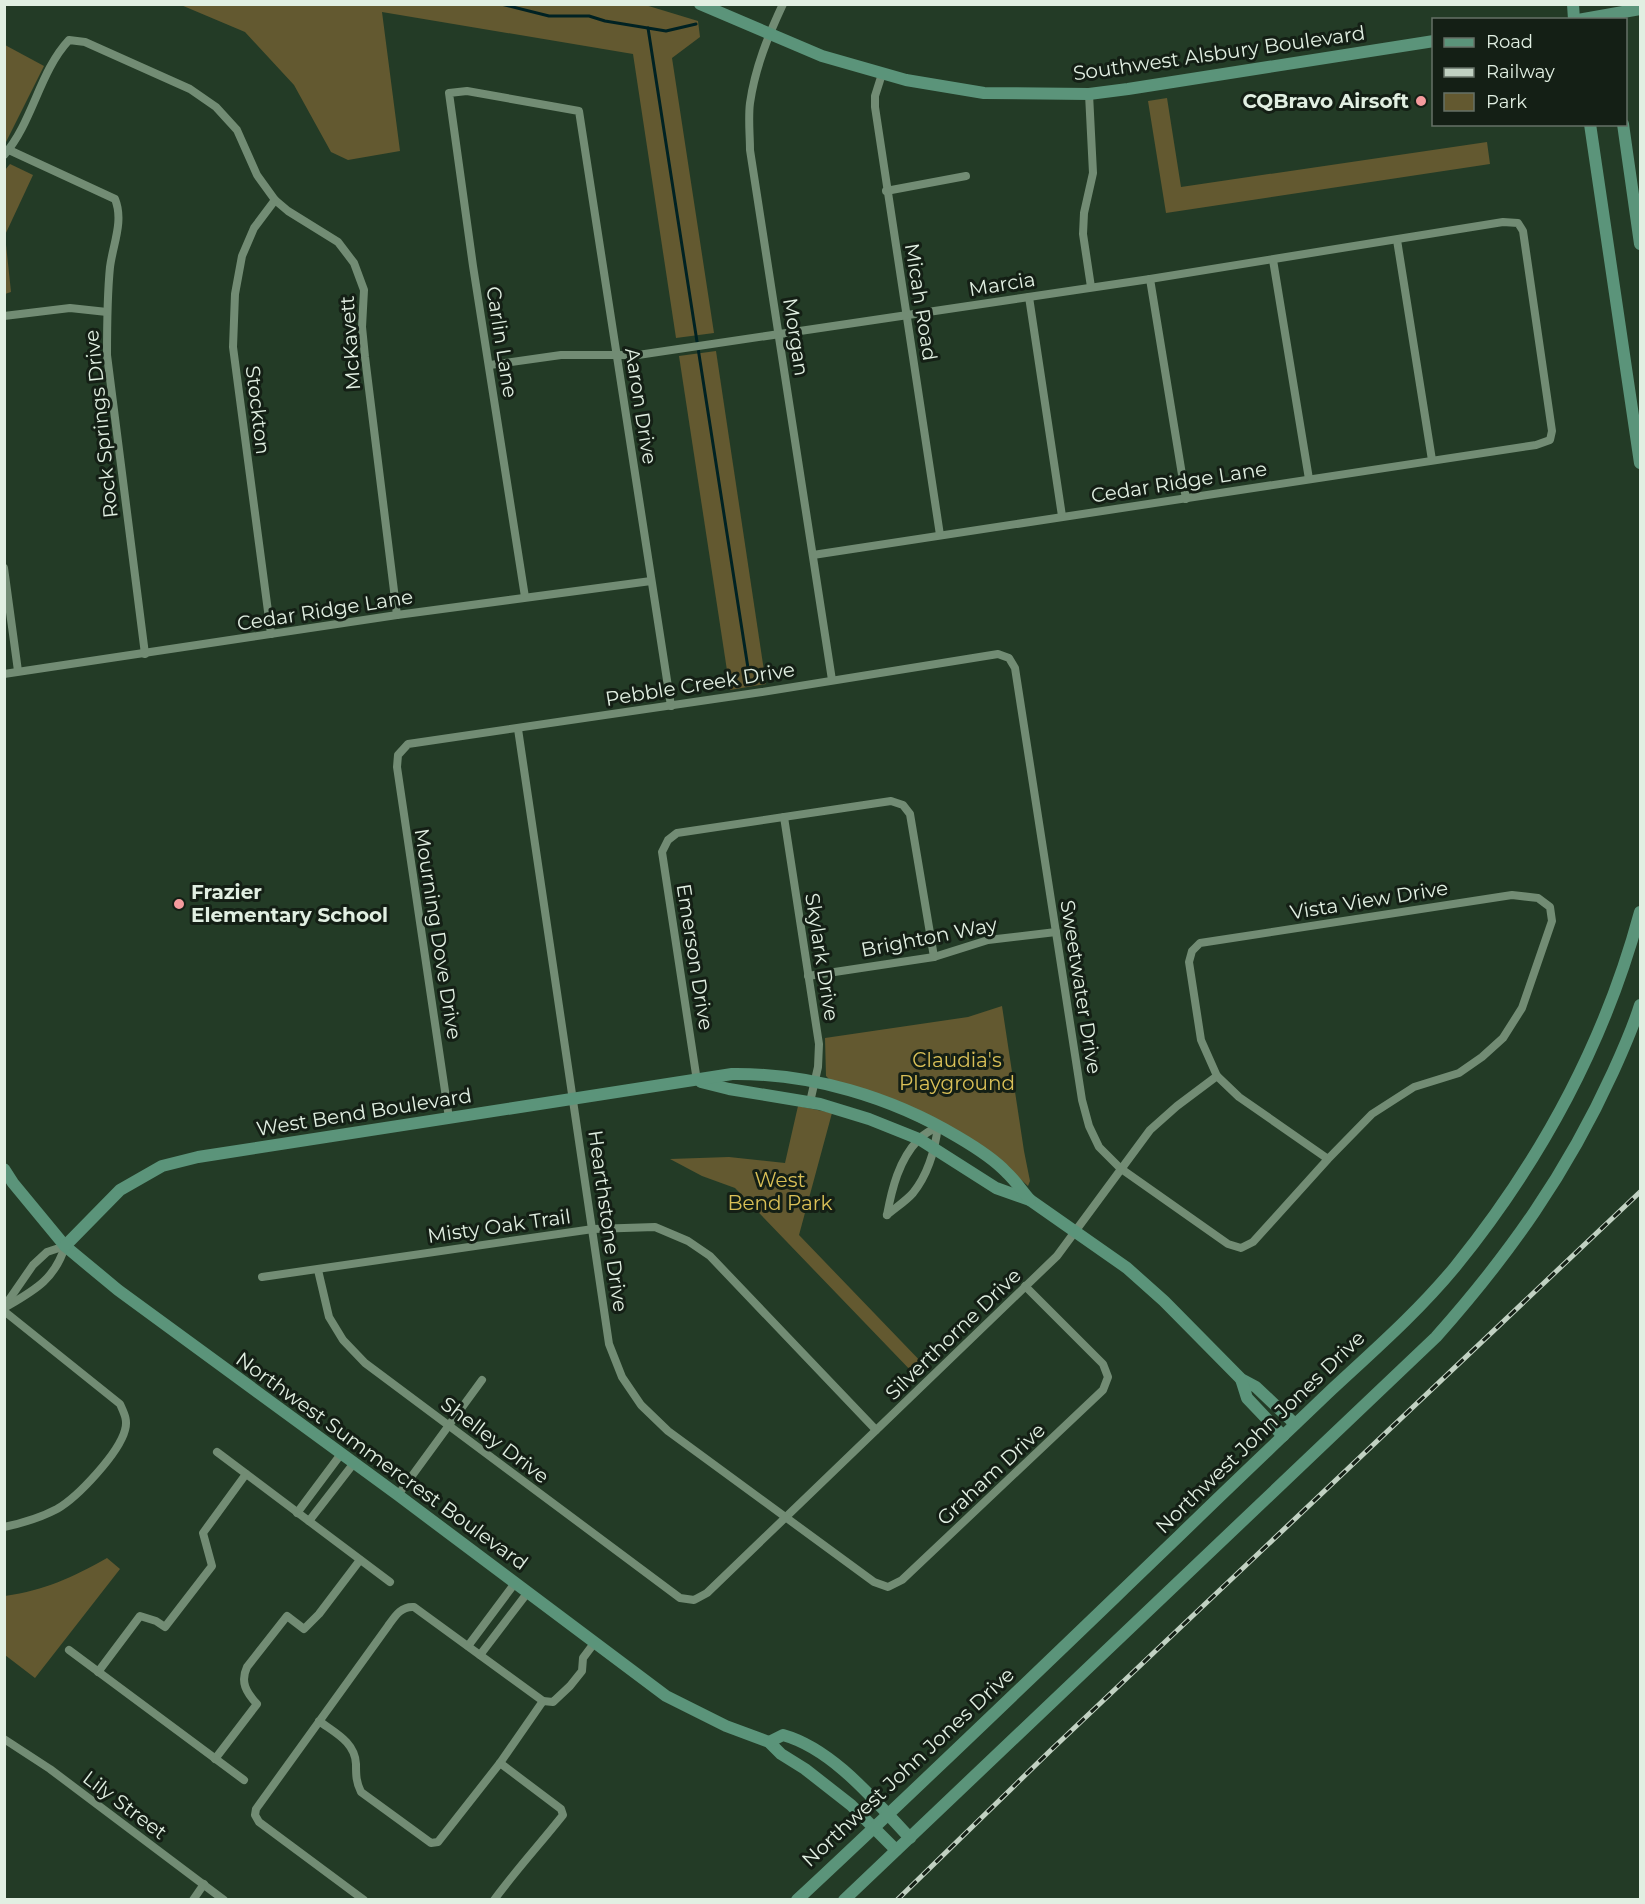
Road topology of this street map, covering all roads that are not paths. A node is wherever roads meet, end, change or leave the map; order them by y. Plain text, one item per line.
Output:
1 (700, 4) edge
2 (783, 4) edge
3 (1641, 9) edge
4 (1606, 13) edge
5 (1585, 18) edge
6 (770, 35) junction
7 (1432, 41) edge
8 (882, 74) junction
9 (449, 93) joint
10 (1089, 94) junction
11 (1590, 126) edge
12 (1623, 126) edge
13 (7, 152) edge
14 (966, 176) dead end
15 (886, 191) junction
16 (275, 200) junction
17 (1396, 240) junction
18 (1641, 244) edge
19 (1273, 260) junction
20 (1150, 279) junction
21 (1091, 287) junction
22 (1029, 297) junction
23 (107, 312) junction
24 (906, 315) junction
25 (4, 316) edge
26 (779, 334) junction
27 (617, 355) junction
28 (490, 365) junction
29 (1550, 440) joint
30 (1432, 460) junction
31 (1641, 463) edge
32 (1309, 479) junction
33 (1186, 499) junction
34 (1062, 516) junction
35 (940, 535) junction
36 (813, 555) junction
37 (4, 568) edge
38 (651, 581) junction
39 (525, 597) junction
40 (398, 615) junction
41 (271, 634) junction
42 (145, 654) junction
43 (1009, 658) joint
44 (18, 671) junction
45 (4, 674) edge
46 (832, 680) junction
47 (671, 706) junction
48 (518, 729) junction
49 (398, 754) joint
50 (784, 817) junction
51 (1641, 912) edge
52 (1639, 926) edge
53 (1056, 932) junction
54 (934, 957) junction
55 (808, 976) junction
56 (1641, 1005) edge
57 (1217, 1076) junction
58 (697, 1081) junction
59 (815, 1082) junction
60 (573, 1100) junction
61 (810, 1102) junction
62 (449, 1118) junction
63 (938, 1126) junction
64 (919, 1139) junction
65 (936, 1149) junction
66 (1328, 1159) junction
67 (1120, 1168) junction
68 (4, 1169) edge
69 (1030, 1200) junction
70 (592, 1229) junction
71 (1076, 1232) junction
72 (65, 1246) junction
73 (318, 1270) junction
74 (262, 1277) dead end
75 (1025, 1286) junction
76 (4, 1309) edge
77 (1240, 1379) junction
78 (482, 1380) dead end
79 (1295, 1424) junction
80 (449, 1426) junction
81 (876, 1430) junction
82 (1283, 1436) junction
83 (217, 1452) dead end
84 (341, 1454) junction
85 (354, 1463) junction
86 (246, 1474) junction
87 (398, 1496) junction
88 (297, 1513) junction
89 (787, 1516) junction
90 (309, 1521) junction
91 (4, 1527) edge
92 (360, 1560) junction
93 (390, 1582) dead end
94 (515, 1583) junction
95 (888, 1587) joint
96 (528, 1592) junction
97 (694, 1600) joint
98 (595, 1642) junction
99 (468, 1646) junction
100 (69, 1650) dead end
101 (480, 1655) junction
102 (98, 1672) junction
103 (543, 1701) junction
104 (319, 1721) junction
105 (4, 1739) edge
106 (769, 1742) junction
107 (215, 1758) junction
108 (500, 1763) junction
109 (244, 1780) dead end
110 (888, 1815) junction
111 (874, 1828) junction
112 (910, 1838) junction
113 (896, 1850) junction
114 (204, 1884) junction
115 (193, 1899) edge
116 (224, 1899) edge
117 (364, 1899) edge
118 (494, 1899) edge
119 (796, 1899) edge
120 (844, 1899) edge

1 - 6 main road, Southwest Alsbury Boulevard
2 - 6 street, Morgan
3 - 4 main road
4 - 5 main road
6 - 8 main road, Southwest Alsbury Boulevard
6 - 26 street, Morgan
7 - 10 main road, Southwest Alsbury Boulevard
8 - 10 main road, Southwest Alsbury Boulevard
8 - 15 street, Micah Road
9 - 27 street, Aaron Drive
9 - 28 street, Carlin Lane
10 - 21 street
11 - 31 main road
12 - 18 main road
13 - 16 street, McKavett
13 - 23 street, Rock Springs Drive
14 - 15 street
15 - 24 street, Micah Road
16 - 40 street, McKavett
16 - 41 street, Stockton
17 - 19 street, Marcia
17 - 29 street, Marcia
17 - 30 street
19 - 20 street, Marcia
19 - 32 street
20 - 21 street, Marcia
20 - 33 street
21 - 22 street, Marcia
22 - 24 street, Marcia
22 - 34 street
23 - 25 street
23 - 42 street, Rock Springs Drive
24 - 26 street, Marcia
24 - 35 street, Micah Road
26 - 27 street, Marcia
26 - 36 street, Morgan
27 - 28 street, Marcia
27 - 38 street, Aaron Drive
28 - 39 street, Carlin Lane
29 - 30 street, Cedar Ridge Lane
30 - 32 street, Cedar Ridge Lane
32 - 33 street, Cedar Ridge Lane
33 - 34 street, Cedar Ridge Lane
34 - 35 street, Cedar Ridge Lane
35 - 36 street, Cedar Ridge Lane
36 - 46 street, Morgan
37 - 44 street
38 - 39 street, Cedar Ridge Lane
38 - 47 street, Aaron Drive
39 - 40 street, Cedar Ridge Lane
40 - 41 street, Cedar Ridge Lane
41 - 42 street, Cedar Ridge Lane
42 - 44 street, Cedar Ridge Lane
43 - 46 street, Pebble Creek Drive
43 - 53 street, Sweetwater Drive
44 - 45 street, Cedar Ridge Lane
46 - 47 street, Pebble Creek Drive
47 - 48 street, Pebble Creek Drive
48 - 49 street, Pebble Creek Drive
48 - 60 street, Hearthstone Drive
49 - 62 street, Mourning Dove Drive
50 - 54 street
50 - 55 street, Skylark Drive
50 - 58 street, Emerson Drive
51 - 52 main road, Northwest John Jones Drive
52 - 79 main road, Northwest John Jones Drive
53 - 54 street, Brighton Way
53 - 67 street, Sweetwater Drive
54 - 55 street, Brighton Way
55 - 59 street, Skylark Drive
56 - 112 main road
57 - 66 street
57 - 66 street, Vista View Drive
57 - 67 street, Silverthorne Drive
58 - 59 main road, West Bend Boulevard
58 - 60 main road, West Bend Boulevard
58 - 61 main road, West Bend Boulevard
59 - 61 street, Skylark Drive
59 - 63 main road, West Bend Boulevard
60 - 62 main road, West Bend Boulevard
60 - 70 street, Hearthstone Drive
61 - 64 main road, West Bend Boulevard
62 - 72 main road, West Bend Boulevard
63 - 64 street
63 - 65 street
63 - 69 main road, West Bend Boulevard
64 - 65 main road, West Bend Boulevard
64 - 65 street
65 - 69 main road, West Bend Boulevard
66 - 67 street, Sweetwater Drive
67 - 71 street, Silverthorne Drive
68 - 72 main road, Northwest Summercrest Boulevard
69 - 71 main road, West Bend Boulevard
70 - 73 street, Misty Oak Trail
70 - 81 street, Misty Oak Trail
70 - 89 street, Hearthstone Drive
71 - 75 street, Silverthorne Drive
71 - 77 main road, West Bend Boulevard
72 - 76 street, West Bend Boulevard
72 - 76 street, West Bend Boulevard
72 - 84 main road, Northwest Summercrest Boulevard
73 - 74 street, Misty Oak Trail
73 - 80 street, Shelley Drive
75 - 81 street, Silverthorne Drive
75 - 95 street, Graham Drive
76 - 91 street
77 - 79 main road, West Bend Boulevard
77 - 82 main road, West Bend Boulevard
78 - 80 street
79 - 82 main road, Northwest John Jones Drive
80 - 87 street
80 - 97 street, Shelley Drive
81 - 89 street, Silverthorne Drive
82 - 110 main road, Northwest John Jones Drive
83 - 86 street
84 - 85 main road, Northwest Summercrest Boulevard
84 - 88 street
85 - 87 main road, Northwest Summercrest Boulevard
85 - 90 street
86 - 88 street
86 - 102 street
87 - 94 main road, Northwest Summercrest Boulevard
88 - 90 street
89 - 95 street, Hearthstone Drive
89 - 97 street, Silverthorne Drive
90 - 92 street
92 - 93 street
92 - 107 street
94 - 96 main road, Northwest Summercrest Boulevard
94 - 99 street
96 - 98 main road, Northwest Summercrest Boulevard
96 - 101 street
98 - 103 street
98 - 106 main road, Northwest Summercrest Boulevard
99 - 101 street
99 - 104 street
100 - 102 street
101 - 103 street
102 - 107 street
103 - 108 street
104 - 108 street
104 - 117 street
105 - 114 street, Lily Street
106 - 110 main road, Northwest Summercrest Boulevard
106 - 111 main road, Northwest Summercrest Boulevard
107 - 109 street
108 - 118 street
110 - 111 main road, Northwest John Jones Drive
110 - 112 main road, Northwest Summercrest Boulevard
111 - 113 main road, Northwest Summercrest Boulevard
111 - 119 main road, Northwest John Jones Drive
112 - 113 main road
113 - 120 main road
114 - 115 street
114 - 116 street, Lily Street

